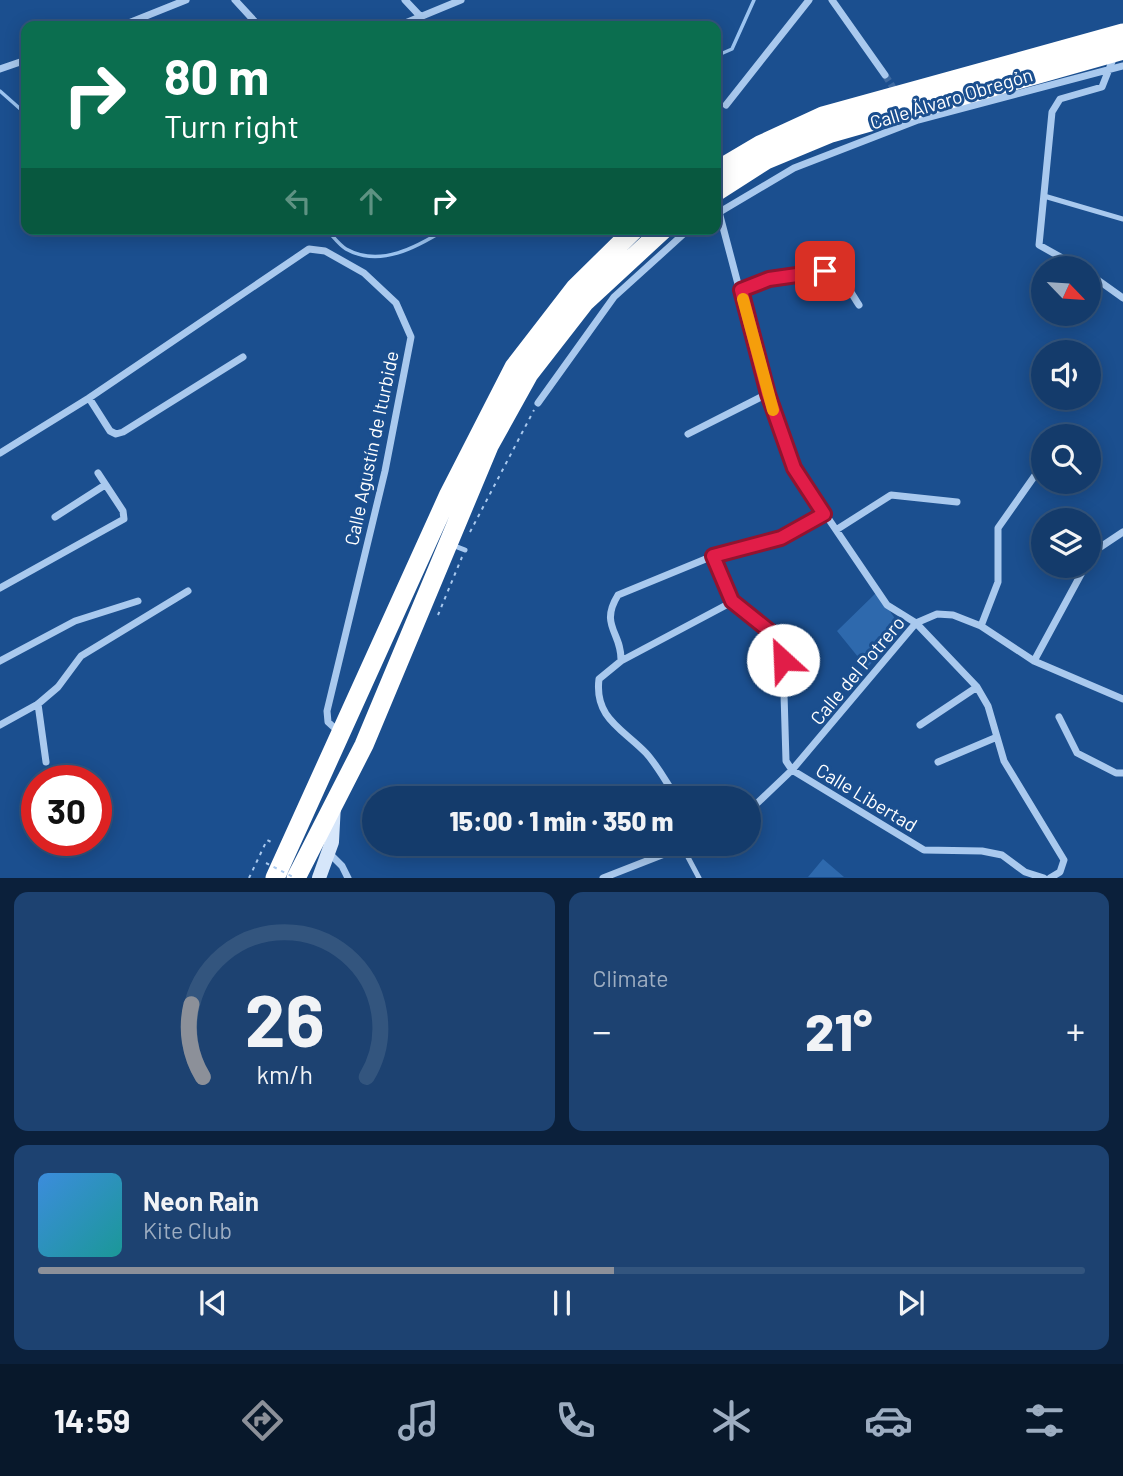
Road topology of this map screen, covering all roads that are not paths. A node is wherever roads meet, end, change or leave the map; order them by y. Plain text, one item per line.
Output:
1 (186, 0) edge
2 (235, 0) edge
3 (405, 0) edge
4 (461, 0) edge
5 (809, 0) edge
6 (832, 0) edge
7 (420, 16) junction
8 (134, 21) edge
9 (254, 21) edge
10 (409, 21) edge
11 (1123, 33) edge
12 (1118, 59) edge
13 (21, 62) edge
14 (0, 69) edge
15 (885, 75) tunnel mouth
16 (726, 104) dead end
17 (721, 168) edge
18 (721, 189) edge
19 (1044, 196) junction
20 (721, 211) edge
21 (1123, 219) edge
22 (721, 223) edge
23 (629, 235) edge
24 (657, 235) edge
25 (681, 235) edge
26 (1059, 256) edge
27 (1101, 283) edge
28 (741, 290) junction
29 (1123, 298) edge
30 (859, 305) dead end
31 (243, 357) dead end
32 (768, 394) junction
33 (89, 398) junction
34 (538, 403) road end
35 (688, 434) dead end
36 (0, 453) edge
37 (98, 473) dead end
38 (1031, 481) edge
39 (105, 485) junction
40 (957, 502) dead end
41 (824, 514) junction
42 (55, 517) dead end
43 (836, 530) junction
44 (1123, 532) edge
45 (1101, 547) edge
46 (713, 556) junction
47 (1079, 578) edge
48 (0, 588) edge
49 (188, 591) dead end
50 (138, 601) dead end
51 (732, 601) junction
52 (916, 623) junction
53 (981, 626) junction
54 (0, 661) edge
55 (621, 661) junction
56 (1034, 661) junction
57 (977, 687) junction
58 (1123, 699) edge
59 (38, 704) junction
60 (1059, 718) dead end
61 (0, 725) edge
62 (920, 725) dead end
63 (339, 733) junction
64 (997, 737) junction
65 (46, 762) dead end
66 (938, 762) dead end
67 (792, 770) junction
68 (1123, 773) edge
69 (669, 786) edge
70 (761, 800) edge
71 (321, 847) junction
72 (657, 856) edge
73 (690, 856) edge
74 (270, 870) edge
75 (296, 877) edge
76 (319, 877) edge
77 (348, 877) edge
78 (603, 877) edge
79 (699, 877) edge
80 (1044, 877) edge
81 (1050, 877) edge

1 - 8 street
2 - 9 street
3 - 7 street
4 - 7 street
5 - 16 street
6 - 15 street
7 - 10 street
11 - 17 highway
12 - 18 highway
12 - 19 street
12 - 20 street, Calle Álvaro Obregón
13 - 14 street
19 - 21 lane
19 - 26 street
22 - 28 street
23 - 63 highway
24 - 71 highway
25 - 34 street
27 - 29 street
28 - 30 street
28 - 32 street
31 - 33 street
32 - 35 street
32 - 41 street
33 - 36 street, Calle Agustín de Iturbide
33 - 63 street, Calle Agustín de Iturbide
37 - 39 street
38 - 53 street
39 - 42 street
39 - 48 street
40 - 43 street
41 - 43 street
41 - 46 street
43 - 52 street
44 - 45 street
46 - 51 street
46 - 55 street
47 - 56 street
49 - 59 street
50 - 54 street
51 - 55 street
51 - 67 street
52 - 53 street, Calle del Potrero
52 - 57 street
52 - 67 street, Calle del Potrero
53 - 56 street, Calle del Potrero
55 - 69 street
56 - 58 street, Calle del Potrero
57 - 62 street
57 - 64 street
59 - 61 street
59 - 65 street
60 - 68 street
63 - 74 highway
64 - 66 street
64 - 81 street
67 - 70 street, Calle del Potrero
67 - 80 street, Calle Libertad
71 - 75 highway
71 - 76 main road
71 - 77 street
72 - 78 street
73 - 79 lane

